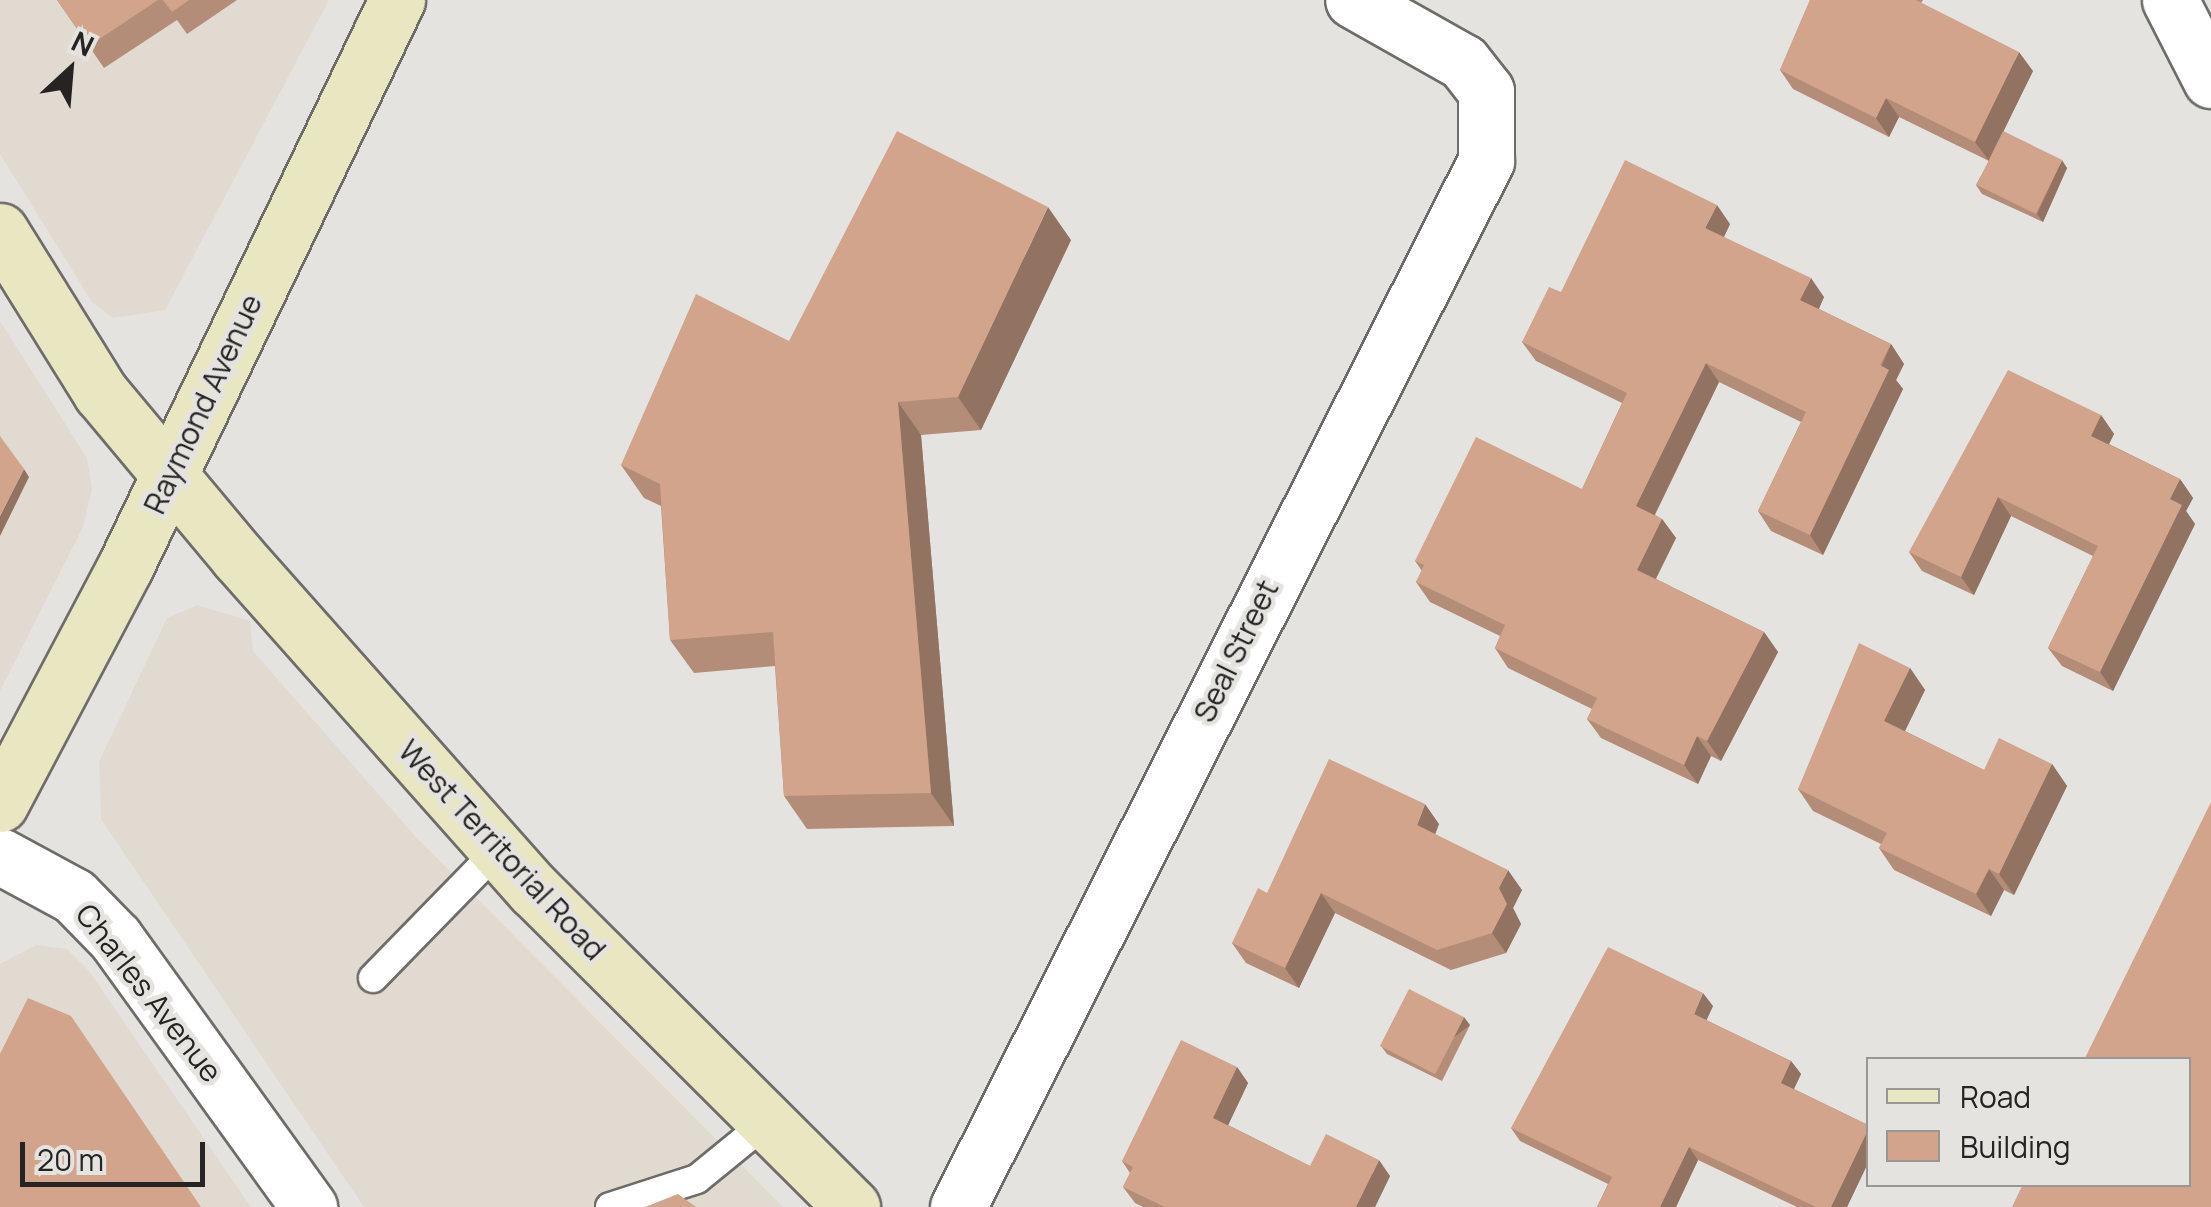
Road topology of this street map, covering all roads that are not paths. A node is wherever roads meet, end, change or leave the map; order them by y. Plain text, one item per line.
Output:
1 (397, 0) edge
2 (1353, 0) edge
3 (2170, 0) edge
4 (2211, 80) edge
5 (0, 231) edge
6 (170, 476) junction
7 (0, 804) edge
8 (496, 850) junction
9 (0, 856) edge
10 (373, 978) dead end
11 (767, 1122) junction
12 (309, 1207) edge
13 (610, 1207) edge
14 (852, 1207) edge
15 (958, 1207) edge

1 - 6 street, Raymond Avenue
2 - 15 street, Seal Street
3 - 4 street
5 - 6 street, West Territorial Road
6 - 7 street, Raymond Avenue
6 - 8 street, West Territorial Road
8 - 10 lane
8 - 11 street, West Territorial Road
9 - 12 street, Charles Avenue
11 - 13 lane
11 - 14 street, West Territorial Road

